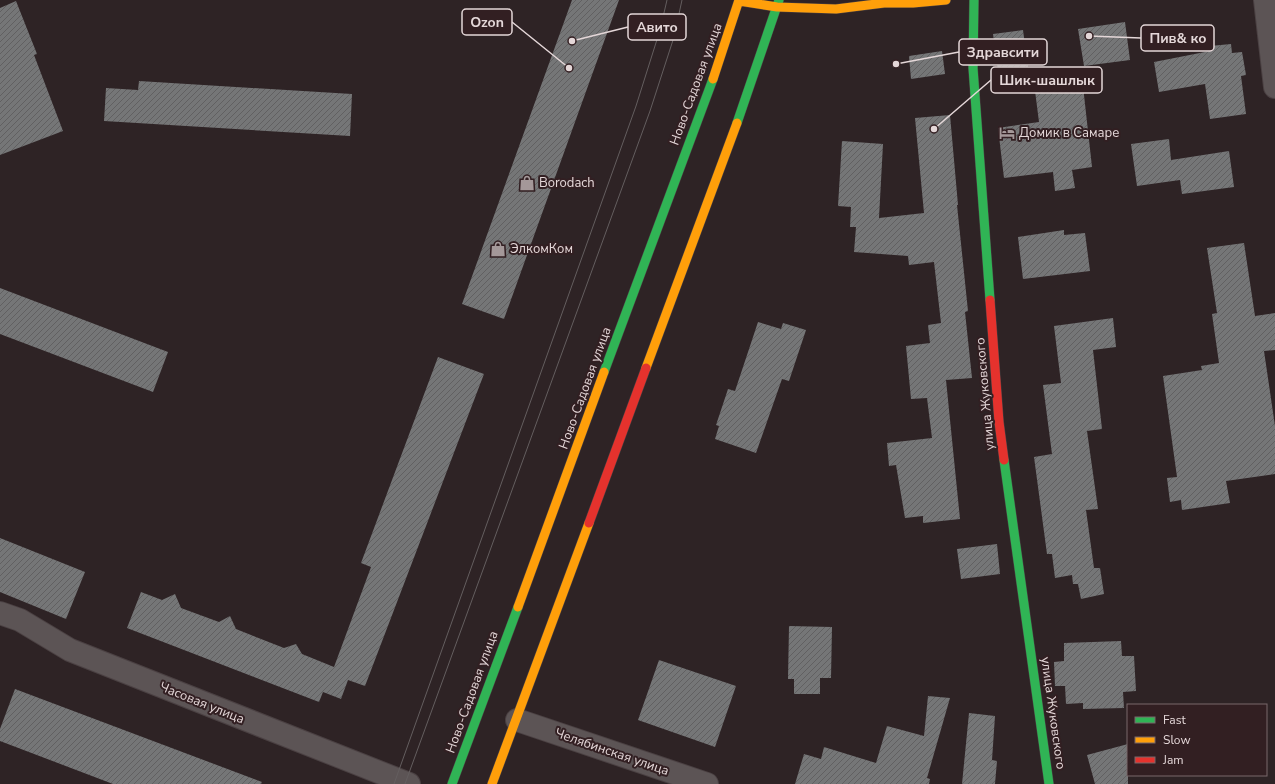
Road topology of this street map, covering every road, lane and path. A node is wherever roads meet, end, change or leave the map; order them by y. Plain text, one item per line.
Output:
1 (739, 0) edge
2 (946, 0) edge
3 (974, 0) edge
4 (1265, 0) edge
5 (883, 1) edge
6 (778, 4) edge
7 (1275, 87) edge
8 (0, 613) edge
9 (517, 720) junction
10 (409, 784) edge
11 (452, 784) edge
12 (492, 784) edge
13 (707, 784) edge
14 (1049, 784) edge

1 - 6 main road
1 - 11 main road, Ново-Садовая улица
2 - 5 main road
3 - 14 main road, улица Жуковского
4 - 7 street
5 - 6 main road
6 - 9 main road
8 - 10 street, Часовая улица
9 - 12 main road
9 - 13 street, Челябинская улица

